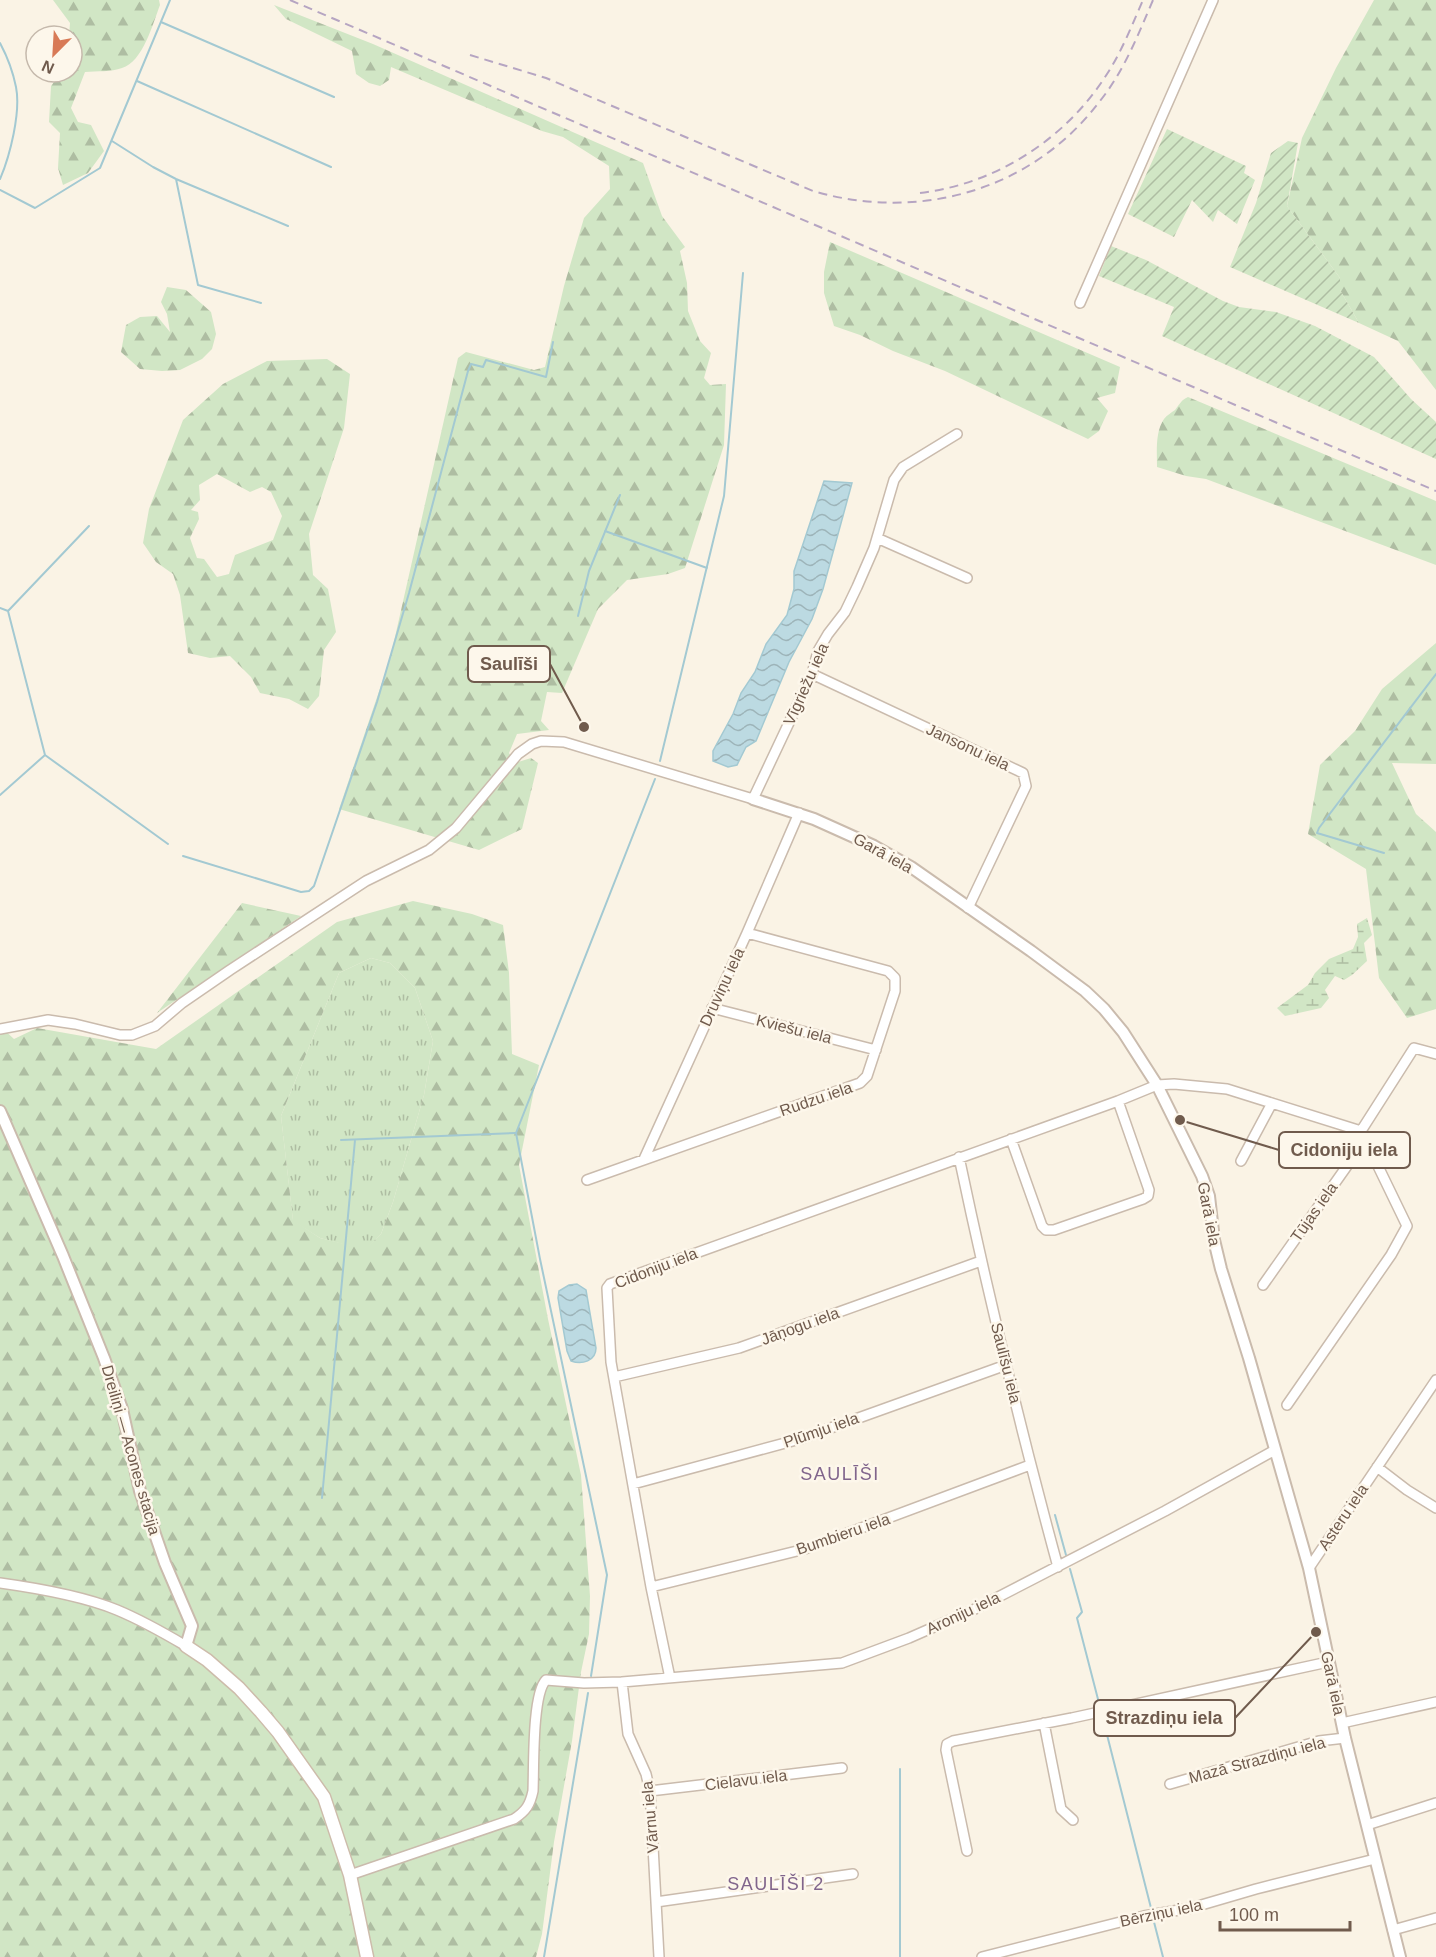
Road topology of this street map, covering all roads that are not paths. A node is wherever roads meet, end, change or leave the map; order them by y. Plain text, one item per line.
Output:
1 (1213, 0) edge
2 (1080, 303) dead end
3 (957, 434) dead end
4 (877, 538) junction
5 (967, 578) dead end
6 (812, 674) junction
7 (753, 799) junction
8 (799, 813) junction
9 (968, 908) junction
10 (747, 933) junction
11 (712, 1008) junction
12 (0, 1029) edge
13 (876, 1050) junction
14 (1436, 1054) edge
15 (1157, 1085) junction
16 (1118, 1101) junction
17 (1272, 1103) junction
18 (0, 1111) edge
19 (1364, 1135) junction
20 (1011, 1139) junction
21 (959, 1157) junction
22 (644, 1159) junction
23 (1241, 1161) dead end
24 (587, 1180) dead end
25 (981, 1261) junction
26 (1263, 1285) dead end
27 (1006, 1365) junction
28 (614, 1377) junction
29 (1436, 1380) edge
30 (1287, 1405) dead end
31 (1275, 1450) junction
32 (1030, 1465) junction
33 (1377, 1467) junction
34 (633, 1484) junction
35 (1436, 1508) edge
36 (1058, 1568) junction
37 (1309, 1568) junction
38 (0, 1583) edge
39 (651, 1587) junction
40 (186, 1646) junction
41 (1328, 1662) junction
42 (670, 1678) junction
43 (622, 1682) junction
44 (1436, 1702) edge
45 (1044, 1723) junction
46 (1342, 1723) junction
47 (1345, 1738) junction
48 (842, 1768) dead end
49 (1170, 1784) dead end
50 (650, 1791) junction
51 (1436, 1803) edge
52 (1072, 1820) dead end
53 (1366, 1825) junction
54 (967, 1851) dead end
55 (1375, 1859) junction
56 (853, 1874) dead end
57 (350, 1875) junction
58 (656, 1902) junction
59 (1436, 1918) edge
60 (1393, 1930) junction
61 (367, 1957) edge
62 (659, 1957) edge
63 (982, 1957) edge
64 (1400, 1957) edge

1 - 2 street
3 - 4 street, Vīgriežu iela
4 - 5 street
4 - 6 street, Vīgriežu iela
6 - 7 street, Vīgriežu iela
6 - 9 street, Jansonu iela
7 - 8 street, Garā iela
7 - 12 street, Garā iela
8 - 9 street, Garā iela
8 - 10 street, Druviņu iela
9 - 15 street, Garā iela
10 - 11 street, Druviņu iela
10 - 13 street, Rudzu iela
11 - 13 street, Kviešu iela
11 - 22 street, Druviņu iela
13 - 22 street, Rudzu iela
14 - 19 street
15 - 16 street, Cidoniju iela
15 - 17 street, Cidoniju iela
15 - 31 street, Garā iela
16 - 20 street, Cidoniju iela
16 - 20 street
17 - 19 street, Cidoniju iela
17 - 23 street
18 - 40 street, Dreiliņi — Acones stacija
19 - 26 street, Tūjas iela
19 - 30 street
20 - 21 street, Cidoniju iela
21 - 25 street, Saulīšu iela
21 - 28 street, Cidoniju iela
22 - 24 street, Rudzu iela
25 - 27 street, Saulīšu iela
25 - 28 street, Jāņogu iela
27 - 32 street, Saulīšu iela
27 - 34 street, Plūmju iela
28 - 34 street, Cidoniju iela
29 - 33 street, Asteru iela
31 - 36 street, Aroniju iela
31 - 37 street, Garā iela
32 - 36 street, Saulīšu iela
32 - 39 street, Bumbieru iela
33 - 35 street, Asteru iela
33 - 37 street, Asteru iela
34 - 39 street, Cidoniju iela
36 - 42 street, Aroniju iela
37 - 41 street, Garā iela
38 - 40 street
39 - 42 street, Cidoniju iela
40 - 57 main road
41 - 45 street
41 - 46 street, Garā iela
42 - 43 street, Aroniju iela
43 - 50 street, Vārnu iela
43 - 57 street, Aroniju iela
44 - 46 street
45 - 52 street
45 - 54 street
46 - 47 street, Garā iela
47 - 49 street, Mazā Strazdiņu iela
47 - 53 street, Garā iela
48 - 50 street, Cielavu iela
50 - 58 street, Vārnu iela
51 - 53 street
53 - 55 street, Garā iela
55 - 60 street, Garā iela
55 - 63 street, Bērziņu iela
56 - 58 street
57 - 61 main road
58 - 62 street, Vārnu iela
59 - 60 street
60 - 64 street, Garā iela

